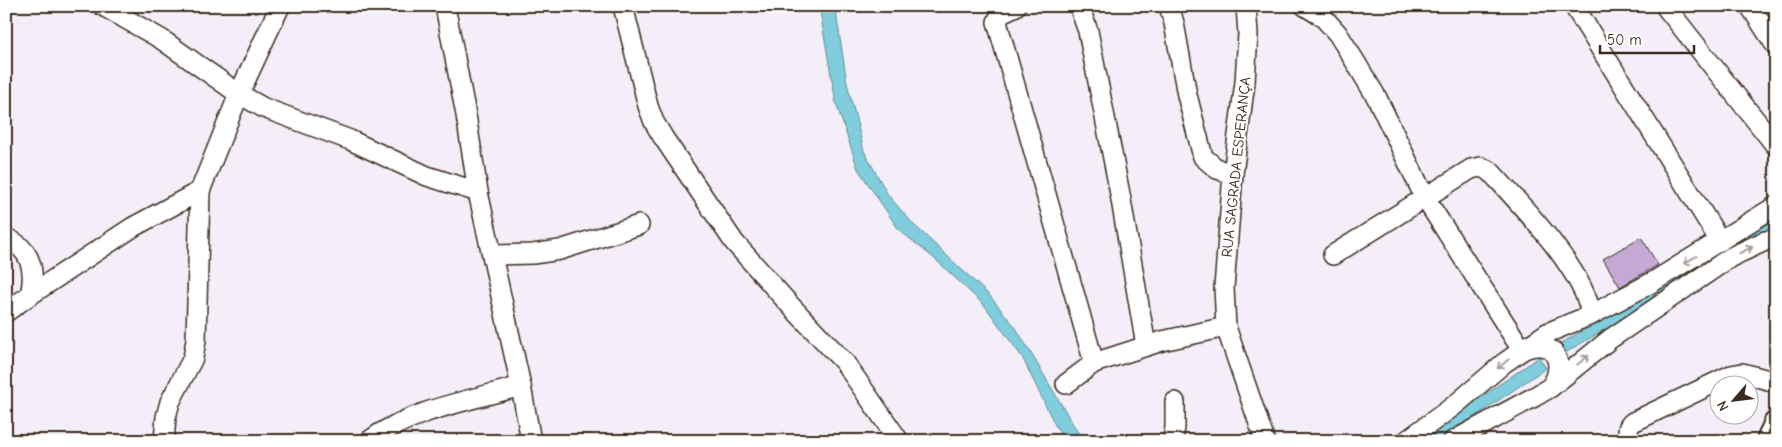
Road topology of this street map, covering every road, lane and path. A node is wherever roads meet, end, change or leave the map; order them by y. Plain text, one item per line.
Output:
1 (103, 6) edge
2 (280, 6) edge
3 (445, 6) edge
4 (623, 6) edge
5 (1016, 6) edge
6 (1079, 6) edge
7 (1169, 6) edge
8 (1246, 6) edge
9 (1305, 6) edge
10 (1574, 6) edge
11 (1665, 6) edge
12 (1750, 6) edge
13 (1776, 46) edge
14 (240, 94) junction
15 (1776, 146) edge
16 (1233, 174) junction
17 (200, 190) junction
18 (478, 192) junction
19 (1425, 198) junction
20 (1776, 206) edge
21 (639, 226) dead end
22 (6, 238) edge
23 (1776, 239) edge
24 (1720, 241) junction
25 (492, 255) junction
26 (1333, 255) dead end
27 (30, 295) junction
28 (6, 312) edge
29 (1591, 315) junction
30 (1226, 328) junction
31 (1146, 346) junction
32 (1522, 350) junction
33 (1094, 363) junction
34 (1776, 382) edge
35 (1066, 384) dead end
36 (521, 386) junction
37 (1551, 387) junction
38 (1174, 402) dead end
39 (1776, 424) edge
40 (164, 441) edge
41 (369, 441) edge
42 (531, 441) edge
43 (899, 441) edge
44 (1173, 441) edge
45 (1265, 441) edge
46 (1406, 441) edge
47 (1453, 441) edge
48 (1630, 441) edge
49 (1769, 441) edge

1 - 14 street
2 - 14 street
3 - 18 street
4 - 43 street
5 - 33 street
6 - 31 street
7 - 16 street
8 - 16 street, RUA SAGRADA ESPERANÇA
9 - 19 street
10 - 24 street
11 - 15 street
12 - 13 street
14 - 17 street
14 - 18 street
16 - 30 street, RUA SAGRADA ESPERANÇA
17 - 27 street
17 - 40 street
18 - 25 street
19 - 26 street
19 - 29 street
19 - 32 street
20 - 24 street
21 - 25 street
22 - 27 street
37 -> 23 street
24 -> 29 street
25 - 36 street
27 - 28 street
29 - 32 street
30 - 31 street
30 - 45 street, RUA SAGRADA ESPERANÇA
31 - 33 street
32 - 37 street
32 -> 46 street
33 - 35 street
34 - 48 street
36 - 41 street
36 - 42 street
37 - 47 street
38 - 44 street
39 - 49 main road

